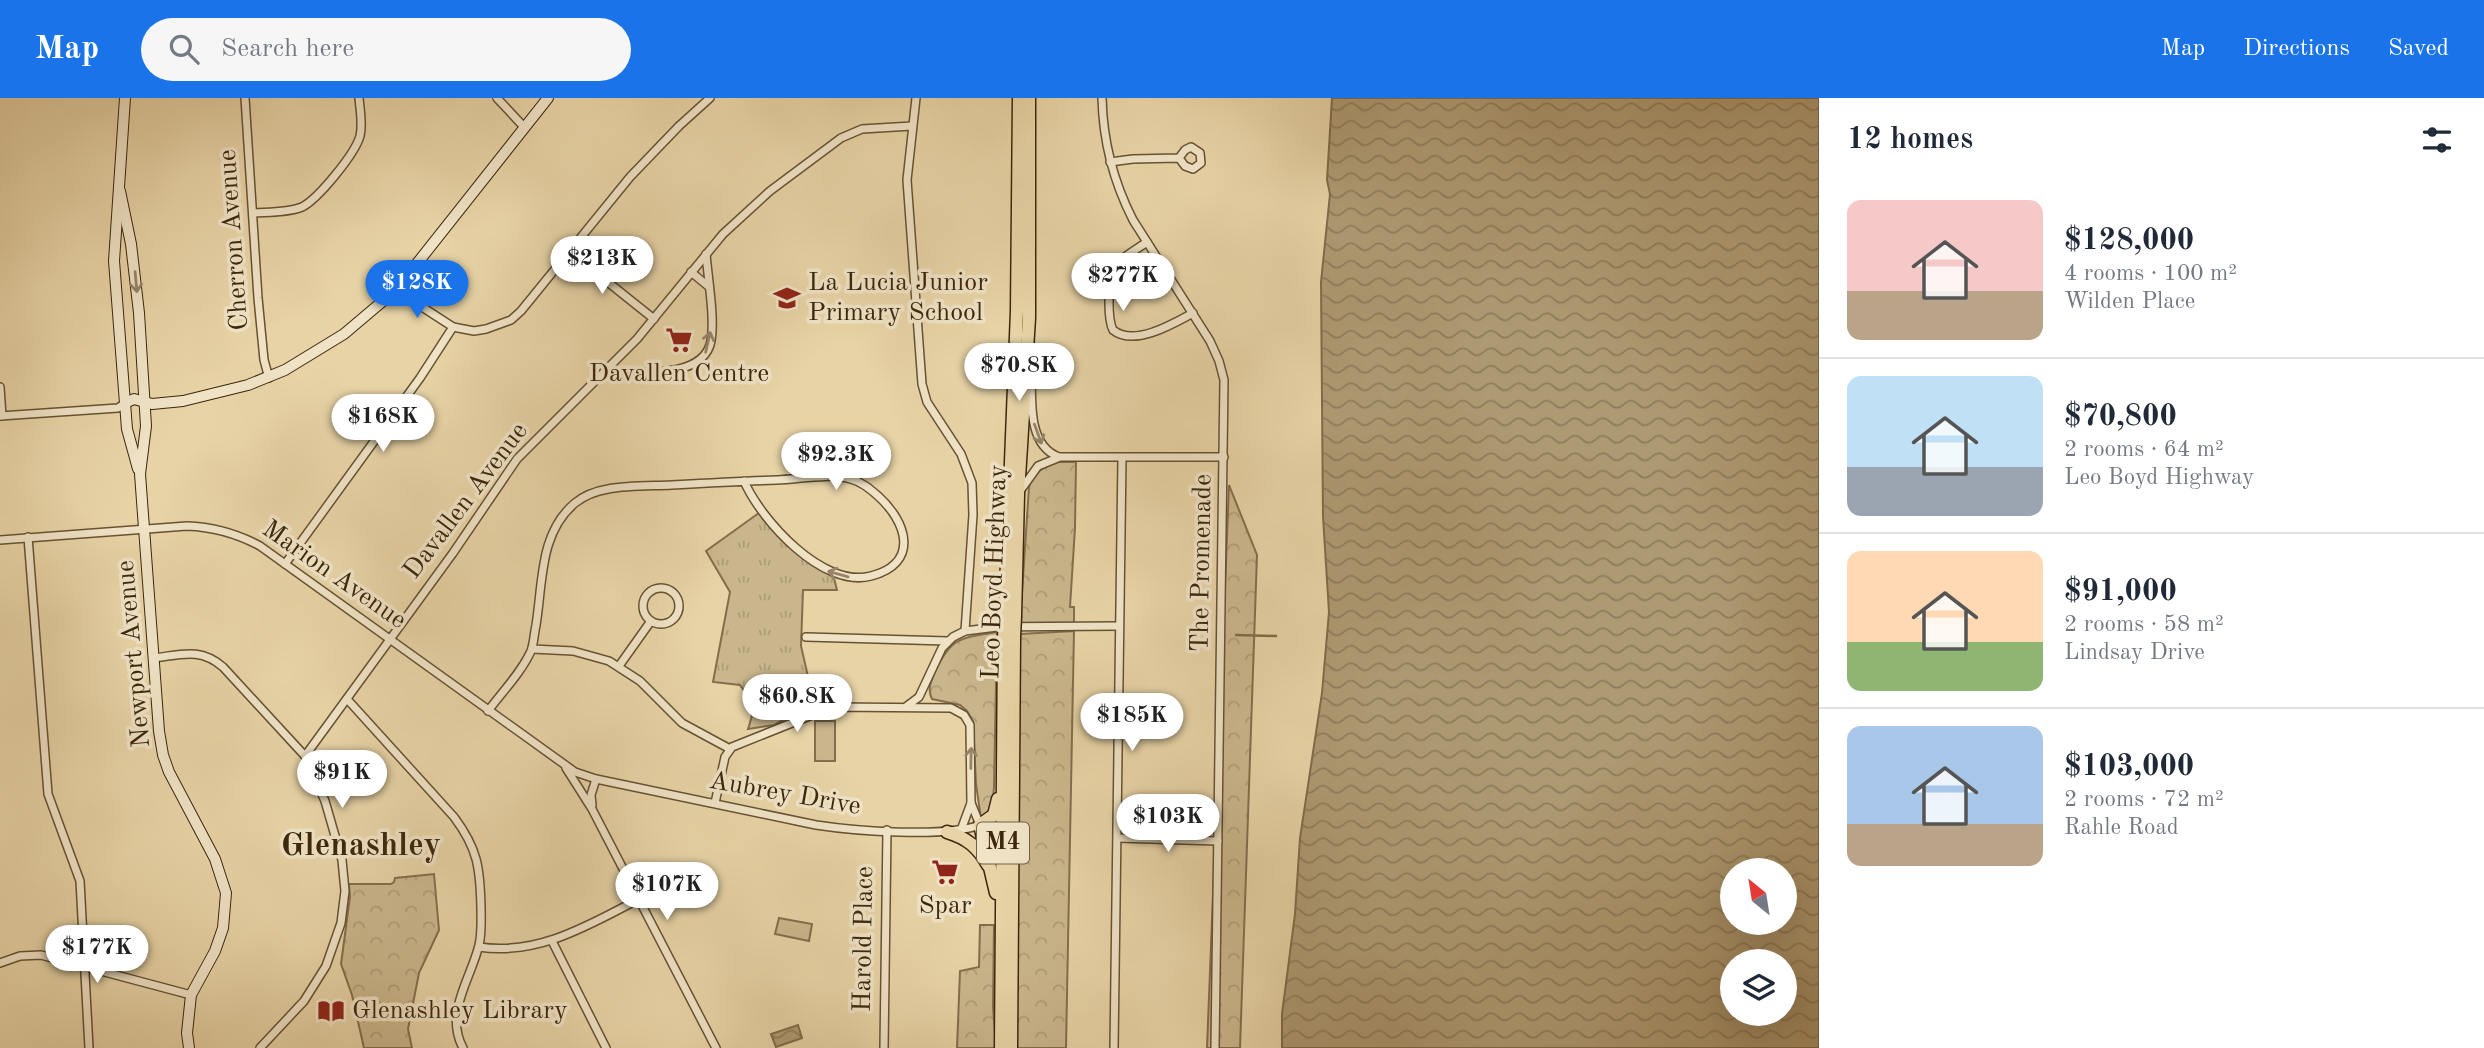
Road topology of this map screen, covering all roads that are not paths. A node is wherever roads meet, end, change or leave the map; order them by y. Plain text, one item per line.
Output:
1 (125, 98) edge
2 (245, 98) edge
3 (359, 98) edge
4 (497, 98) edge
5 (548, 98) edge
6 (710, 98) edge
7 (916, 98) edge
8 (1019, 98) edge
9 (1029, 98) edge
10 (1102, 98) edge
11 (912, 126) junction
12 (524, 127) junction
13 (1179, 158) dead end
14 (1111, 162) junction
15 (120, 191) junction
16 (253, 213) junction
17 (1147, 242) junction
18 (569, 251) junction
19 (706, 254) junction
20 (133, 259) junction
21 (114, 261) junction
22 (691, 272) junction
23 (708, 287) junction
24 (396, 290) junction
25 (139, 313) junction
26 (1193, 313) junction
27 (118, 314) junction
28 (1029, 318) junction
29 (654, 319) junction
30 (453, 327) junction
31 (140, 328) junction
32 (119, 329) junction
33 (606, 373) junction
34 (268, 378) junction
35 (0, 387) edge
36 (148, 406) junction
37 (123, 408) junction
38 (1, 416) edge
39 (1060, 457) junction
40 (1122, 457) junction
41 (1224, 457) junction
42 (140, 474) junction
43 (744, 481) junction
44 (1018, 494) junction
45 (144, 529) junction
46 (28, 537) junction
47 (0, 540) edge
48 (285, 564) junction
49 (1010, 615) junction
50 (651, 621) junction
51 (1119, 626) junction
52 (965, 631) junction
53 (806, 637) dead end
54 (1009, 637) junction
55 (390, 639) junction
56 (947, 641) junction
57 (532, 649) junction
58 (153, 658) junction
59 (619, 666) junction
60 (923, 689) junction
61 (347, 699) junction
62 (906, 706) junction
63 (937, 707) junction
64 (488, 711) junction
65 (730, 749) junction
66 (305, 756) junction
67 (566, 767) junction
68 (584, 775) joint
69 (596, 779) junction
70 (1003, 783) junction
71 (715, 803) junction
72 (971, 803) junction
73 (593, 809) junction
74 (980, 825) junction
75 (887, 830) junction
76 (961, 830) junction
77 (947, 832) junction
78 (1118, 838) junction
79 (1218, 841) junction
80 (995, 885) junction
81 (639, 899) junction
82 (551, 941) junction
83 (1002, 942) junction
84 (479, 947) junction
85 (0, 963) edge
86 (84, 967) junction
87 (191, 995) junction
88 (89, 1048) edge
89 (189, 1048) edge
90 (260, 1048) edge
91 (463, 1048) edge
92 (606, 1048) edge
93 (716, 1048) edge
94 (884, 1048) edge
95 (1001, 1048) edge
96 (1011, 1048) edge
97 (1114, 1048) edge
98 (1215, 1048) edge

1 - 15 street
2 - 16 street, Cherron Avenue
3 - 16 street
4 - 12 street
5 - 12 street
6 - 18 street
7 - 11 street
8 - 49 highway, Leo Boyd Highway / M4
9 - 28 highway, Leo Boyd Highway / M4
10 - 14 street, The Promenade
11 - 19 street, Davallen Avenue
11 - 52 street
12 - 24 street
13 - 14 street
14 - 17 street, The Promenade
15 - 20 street
15 - 21 street
16 - 34 street, Cherron Avenue
17 - 26 street, The Promenade
17 - 26 street
18 - 29 street
18 - 30 street
19 - 22 street, Davallen Avenue
19 - 23 street
20 - 21 street
20 -> 25 street
21 - 27 street
22 - 23 street
22 - 29 street, Davallen Avenue
33 -> 23 street
24 - 30 street
24 - 34 street
25 - 27 street
25 - 31 street
26 - 41 street, The Promenade
27 - 32 street
28 -> 39 street
28 - 44 highway, Leo Boyd Highway / M4
29 - 33 street, Davallen Avenue
30 - 48 street
31 - 32 street
31 - 36 street
32 - 37 street
33 - 55 street, Davallen Avenue
34 - 36 street
35 - 38 street
36 - 37 street
36 - 37 street
36 - 42 street
37 - 38 street
37 - 42 street
39 - 40 street
39 - 44 street
40 - 41 street
40 - 51 street
41 - 79 street, The Promenade
42 - 45 street, Newport Avenue
43 -> 43 street
43 - 57 street
44 - 49 highway, Leo Boyd Highway / M4
45 - 46 street, Marion Avenue
45 - 48 street, Marion Avenue
45 - 58 street, Newport Avenue
46 - 47 street, Marion Avenue
46 - 86 street
48 - 55 street, Marion Avenue
49 - 54 highway, Leo Boyd Highway / M4, bridge
50 - 50 street
50 - 59 street
51 - 52 street
51 - 78 street
52 - 56 street
53 - 56 street
54 - 70 highway, Leo Boyd Highway / M4
54 - 96 highway, Leo Boyd Highway / M4
55 - 61 street, Davallen Avenue
55 - 64 street, Marion Avenue
56 - 60 street
57 - 59 street
57 - 64 street
58 - 66 street
58 - 87 street, Newport Avenue
59 - 65 street
60 - 62 street
60 - 63 street
61 - 66 street, Davallen Avenue
61 - 84 street
62 - 63 street
62 - 65 street
72 -> 63 street
64 - 67 street, Marion Avenue
65 - 71 street
66 - 90 street
67 - 68 street, Marion Avenue
67 - 73 street, Marion Avenue
68 - 69 street, Aubrey Drive
69 - 71 street, Aubrey Drive
69 - 73 street
70 - 74 highway
70 - 83 highway, Leo Boyd Highway / M4
71 - 75 street, Aubrey Drive
72 - 74 street
72 - 76 street
73 - 81 street, Marion Avenue
74 - 76 street, Aubrey Drive
74 - 80 highway
75 - 77 street, Aubrey Drive
75 - 94 street, Harold Place
76 - 77 street, Aubrey Drive
77 - 80 highway
78 - 79 street
78 - 97 street
79 - 98 street, The Promenade
80 - 83 highway
81 - 82 street
81 - 93 street, Marion Avenue
82 - 84 street
82 - 92 street
83 - 95 highway, Leo Boyd Highway / M4
84 - 91 street
85 - 86 street
86 - 87 street
86 - 88 street
87 - 89 street, Newport Avenue

